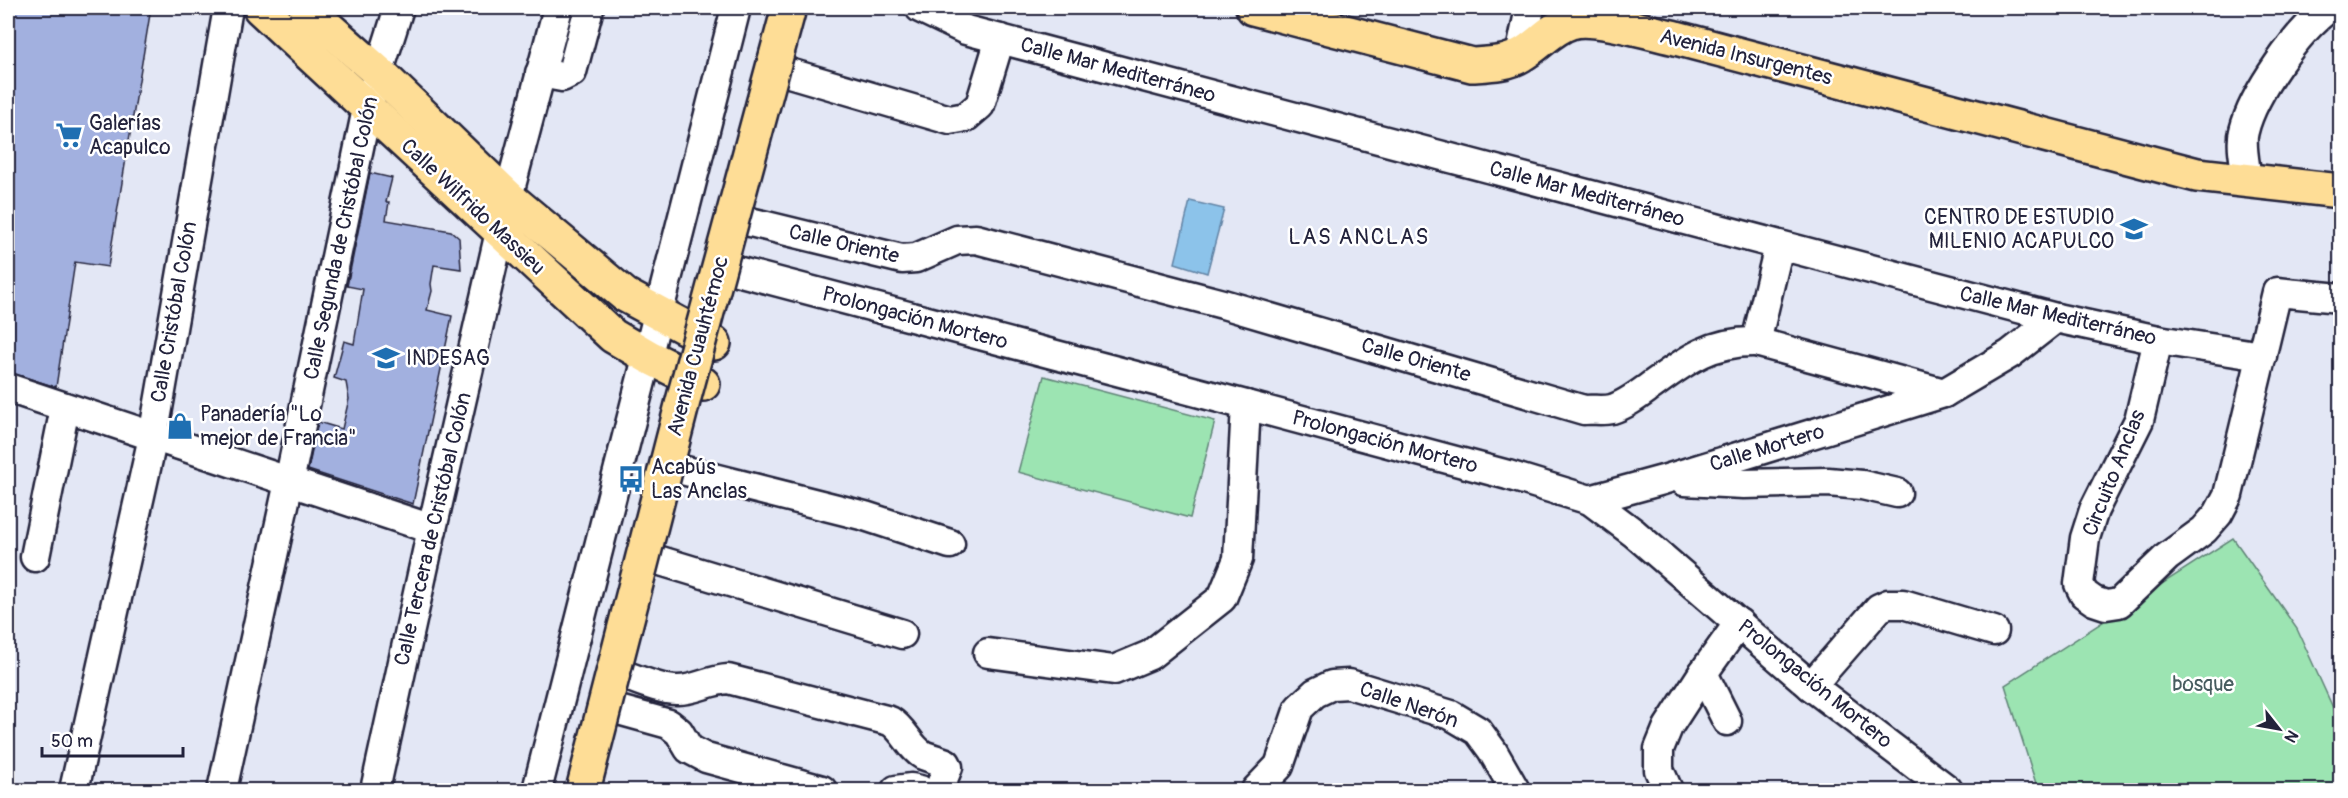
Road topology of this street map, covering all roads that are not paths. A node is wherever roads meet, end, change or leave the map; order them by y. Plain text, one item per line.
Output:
1 (228, 8) edge
2 (260, 8) edge
3 (306, 8) edge
4 (399, 8) edge
5 (558, 8) edge
6 (589, 8) edge
7 (736, 8) edge
8 (766, 8) edge
9 (789, 8) edge
10 (803, 8) edge
11 (920, 8) edge
12 (1254, 8) edge
13 (1530, 8) edge
14 (2329, 8) edge
15 (1580, 14) edge
16 (1000, 39) junction
17 (1520, 56) junction
18 (786, 72) junction
19 (379, 73) junction
20 (540, 73) junction
21 (367, 109) junction
22 (2247, 181) junction
23 (2340, 191) edge
24 (508, 197) junction
25 (746, 221) junction
26 (500, 231) junction
27 (1779, 246) junction
28 (733, 270) junction
29 (2340, 298) edge
30 (659, 314) junction
31 (2056, 318) junction
32 (2158, 340) junction
33 (1756, 342) junction
34 (714, 343) junction
35 (2262, 356) junction
36 (649, 357) junction
37 (703, 384) junction
38 (8, 388) edge
39 (1944, 393) junction
40 (1246, 405) junction
41 (65, 408) junction
42 (153, 437) junction
43 (678, 469) junction
44 (1663, 480) junction
45 (289, 482) junction
46 (1897, 493) dead end
47 (1590, 500) junction
48 (432, 529) junction
49 (950, 544) dead end
50 (35, 557) dead end
51 (654, 559) junction
52 (1739, 623) junction
53 (1994, 631) dead end
54 (902, 634) dead end
55 (988, 652) dead end
56 (1702, 673) junction
57 (624, 675) junction
58 (1811, 686) junction
59 (615, 710) junction
60 (1726, 721) dead end
61 (74, 790) edge
62 (222, 790) edge
63 (375, 790) edge
64 (537, 790) edge
65 (563, 790) edge
66 (583, 790) edge
67 (595, 790) edge
68 (822, 790) edge
69 (896, 790) edge
70 (920, 790) edge
71 (939, 790) edge
72 (1256, 790) edge
73 (1515, 790) edge
74 (1668, 790) edge
75 (1948, 790) edge

1 - 42 street, Calle Cristóbal Colón
2 - 21 main road, Calle Wilfrido Massieu
3 - 19 main road, Calle Wilfrido Massieu
4 - 19 street, Calle Segunda de Cristóbal Colón
5 - 20 street, Calle Tercera de Cristóbal Colón
6 - 20 street
7 - 30 street
8 - 65 main road, Avenida Cuauhtémoc
9 - 66 main road, Avenida Cuauhtémoc, bridge
10 - 18 street
11 - 16 street, Calle Mar Mediterráneo
12 - 17 main road, Avenida Insurgentes
13 - 17 street
14 - 22 street
15 - 17 main road, Avenida Insurgentes
15 - 22 main road, Avenida Insurgentes
16 - 18 street
16 - 27 street, Calle Mar Mediterráneo
18 - 25 street
19 - 21 street, Calle Segunda de Cristóbal Colón
19 - 24 main road, Calle Wilfrido Massieu
20 - 24 street, Calle Tercera de Cristóbal Colón
21 - 26 main road, Calle Wilfrido Massieu
21 - 45 street, Calle Segunda de Cristóbal Colón
22 - 23 main road, Avenida Insurgentes
24 - 26 street, Calle Tercera de Cristóbal Colón
24 - 30 main road, Calle Wilfrido Massieu
25 - 28 street
25 - 33 street, Calle Oriente
26 - 36 main road, Calle Wilfrido Massieu
26 - 48 street, Calle Tercera de Cristóbal Colón
27 - 31 street, Calle Mar Mediterráneo
27 - 33 street
28 - 34 street
28 - 40 street, Prolongación Mortero
29 - 35 street, Circuito Anclas
30 - 34 main road, Calle Wilfrido Massieu
30 - 36 street
31 - 32 street, Calle Mar Mediterráneo
31 - 39 street
32 - 35 street, Calle Mar Mediterráneo
32 - 35 street, Circuito Anclas
33 - 39 street, Calle Oriente
34 - 37 street
36 - 37 main road, Calle Wilfrido Massieu
36 - 64 street
37 - 43 street
38 - 41 street
39 - 44 street, Calle Mortero
40 - 47 street, Prolongación Mortero
40 - 55 street
41 - 42 street
41 - 50 street
42 - 45 street
42 - 61 street, Calle Cristóbal Colón
43 - 49 street
43 - 51 street
44 - 46 street
44 - 47 street, Calle Mortero
45 - 48 street
45 - 62 street, Calle Segunda de Cristóbal Colón
47 - 52 street, Prolongación Mortero
48 - 63 street, Calle Tercera de Cristóbal Colón
51 - 54 street
51 - 57 street
52 - 56 street
52 - 58 street, Prolongación Mortero
53 - 58 street
56 - 60 street
56 - 74 street
57 - 59 street
57 - 71 street
58 - 75 street, Prolongación Mortero
59 - 67 street
59 - 68 street
69 - 70 street
72 - 73 street, Calle Nerón

